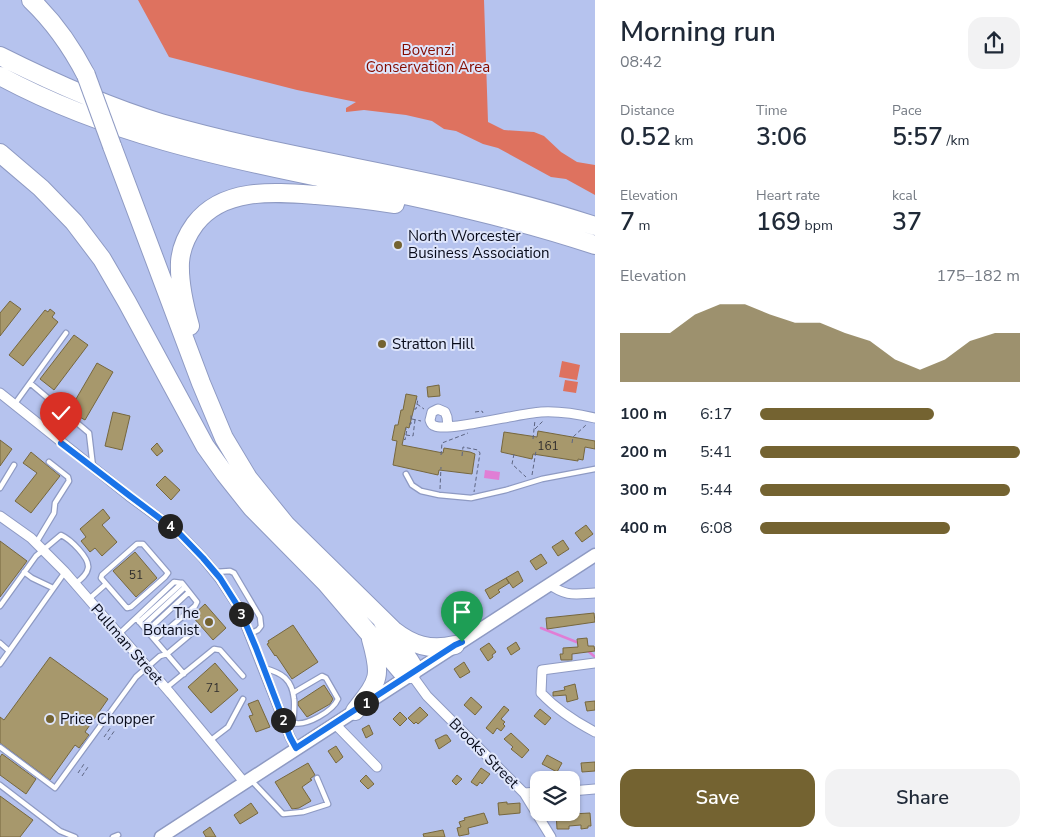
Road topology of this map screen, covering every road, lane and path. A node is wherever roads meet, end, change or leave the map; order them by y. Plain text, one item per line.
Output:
1 (31, 0) edge
2 (0, 56) edge
3 (0, 76) edge
4 (0, 153) edge
5 (470, 209) junction
6 (595, 226) edge
7 (595, 245) edge
8 (66, 333) dead end
9 (30, 383) junction
10 (201, 383) junction
11 (0, 393) edge
12 (416, 399) dead end
13 (417, 404) junction
14 (14, 405) junction
15 (414, 409) dead end
16 (475, 412) dead end
17 (546, 412) junction
18 (411, 414) dead end
19 (484, 416) dead end
20 (430, 417) junction
21 (593, 417) edge
22 (412, 420) junction
23 (415, 420) junction
24 (535, 421) dead end
25 (409, 424) dead end
26 (448, 427) junction
27 (406, 429) dead end
28 (535, 430) junction
29 (472, 432) dead end
30 (406, 435) junction
31 (404, 439) dead end
32 (533, 439) dead end
33 (572, 443) dead end
34 (536, 451) dead end
35 (514, 454) dead end
36 (441, 455) dead end
37 (462, 456) dead end
38 (48, 462) dead end
39 (14, 465) dead end
40 (93, 467) junction
41 (441, 468) dead end
42 (595, 469) edge
43 (406, 474) dead end
44 (531, 481) junction
45 (0, 488) edge
46 (439, 495) junction
47 (473, 497) junction
48 (0, 516) edge
49 (36, 543) junction
50 (44, 550) junction
51 (595, 555) edge
52 (24, 572) junction
53 (65, 572) junction
54 (215, 572) junction
55 (75, 584) junction
56 (106, 584) junction
57 (549, 584) junction
58 (184, 585) junction
59 (54, 588) junction
60 (189, 592) junction
61 (595, 593) edge
62 (89, 599) junction
63 (0, 606) edge
64 (139, 622) junction
65 (383, 622) junction
66 (147, 631) junction
67 (192, 633) dead end
68 (119, 634) junction
69 (250, 634) junction
70 (370, 634) junction
71 (155, 640) junction
72 (0, 642) edge
73 (455, 645) junction
74 (9, 651) junction
75 (167, 654) junction
76 (595, 663) edge
77 (0, 664) edge
78 (148, 667) junction
79 (264, 668) junction
80 (184, 674) junction
81 (412, 674) junction
82 (243, 676) dead end
83 (166, 688) junction
84 (293, 693) junction
85 (243, 699) dead end
86 (355, 711) junction
87 (335, 724) junction
88 (111, 727) dead end
89 (115, 730) dead end
90 (595, 732) edge
91 (104, 737) dead end
92 (108, 740) dead end
93 (211, 740) junction
94 (0, 747) edge
95 (296, 748) junction
96 (84, 764) dead end
97 (88, 767) dead end
98 (377, 767) dead end
99 (78, 773) dead end
100 (82, 776) dead end
101 (317, 778) dead end
102 (247, 780) junction
103 (0, 785) edge
104 (595, 789) edge
105 (580, 790) edge
106 (524, 793) junction
107 (530, 793) edge
108 (74, 837) edge
109 (161, 837) edge
110 (551, 837) edge

1 - 10 highway, bridge
2 - 6 highway
3 - 5 highway
4 - 70 highway
5 - 7 highway
5 - 10 highway
8 - 9 lane
9 - 14 lane
9 - 40 lane
10 - 65 highway
11 - 14 street
12 - 13 path
13 - 15 path
13 - 20 path
14 - 40 street
16 - 19 path
17 - 21 street
17 - 26 street
17 - 28 path
18 - 22 path
20 - 23 path
20 - 26 street
20 - 26 street
21 - 33 path
22 - 23 path
22 - 25 path
23 - 30 path
24 - 28 path
27 - 30 path
28 - 32 path
29 - 36 path
30 - 31 path
34 - 44 path
35 - 44 path
37 - 47 path
38 - 49 lane
39 - 45 lane
40 - 54 street
41 - 46 path
42 - 44 lane
43 - 46 lane
44 - 47 lane
46 - 47 lane
48 - 49 street, Pullman Street
49 - 50 street, Pullman Street
50 - 52 lane
50 - 53 street, Pullman Street
50 - 55 lane
51 - 57 main road
52 - 59 lane
52 - 63 lane
53 - 55 street, Pullman Street
53 - 59 lane
54 - 69 street
54 - 69 lane
55 - 62 street, Pullman Street
56 - 56 lane
56 - 62 lane
57 - 61 street
57 - 73 main road
58 - 60 lane
58 - 64 lane
58 - 64 lane
59 - 74 lane
60 - 66 lane
60 - 71 lane
62 - 68 street, Pullman Street
64 - 66 lane
64 - 68 lane
65 - 73 highway
65 - 81 highway
66 - 71 lane
67 - 75 lane
68 - 78 street, Pullman Street
69 - 79 street
70 - 81 highway
70 - 86 highway
71 - 75 lane
72 - 74 lane
73 - 81 main road
74 - 77 lane
75 - 78 lane
75 - 80 lane
76 - 90 street
78 - 83 street, Pullman Street
78 - 94 lane
79 - 84 lane
79 - 95 street
80 - 82 lane
80 - 83 lane
81 - 86 main road
81 - 106 street, Brooks Street
83 - 93 street, Pullman Street
84 - 84 lane
85 - 93 lane
86 - 87 main road
87 - 95 main road
87 - 98 street
88 - 91 path
89 - 92 path
93 - 102 street, Pullman Street
95 - 102 main road
96 - 99 path
97 - 100 path
101 - 102 lane
102 - 109 main road
103 - 108 lane
104 - 105 street
106 - 107 street
106 - 110 street, Brooks Street

